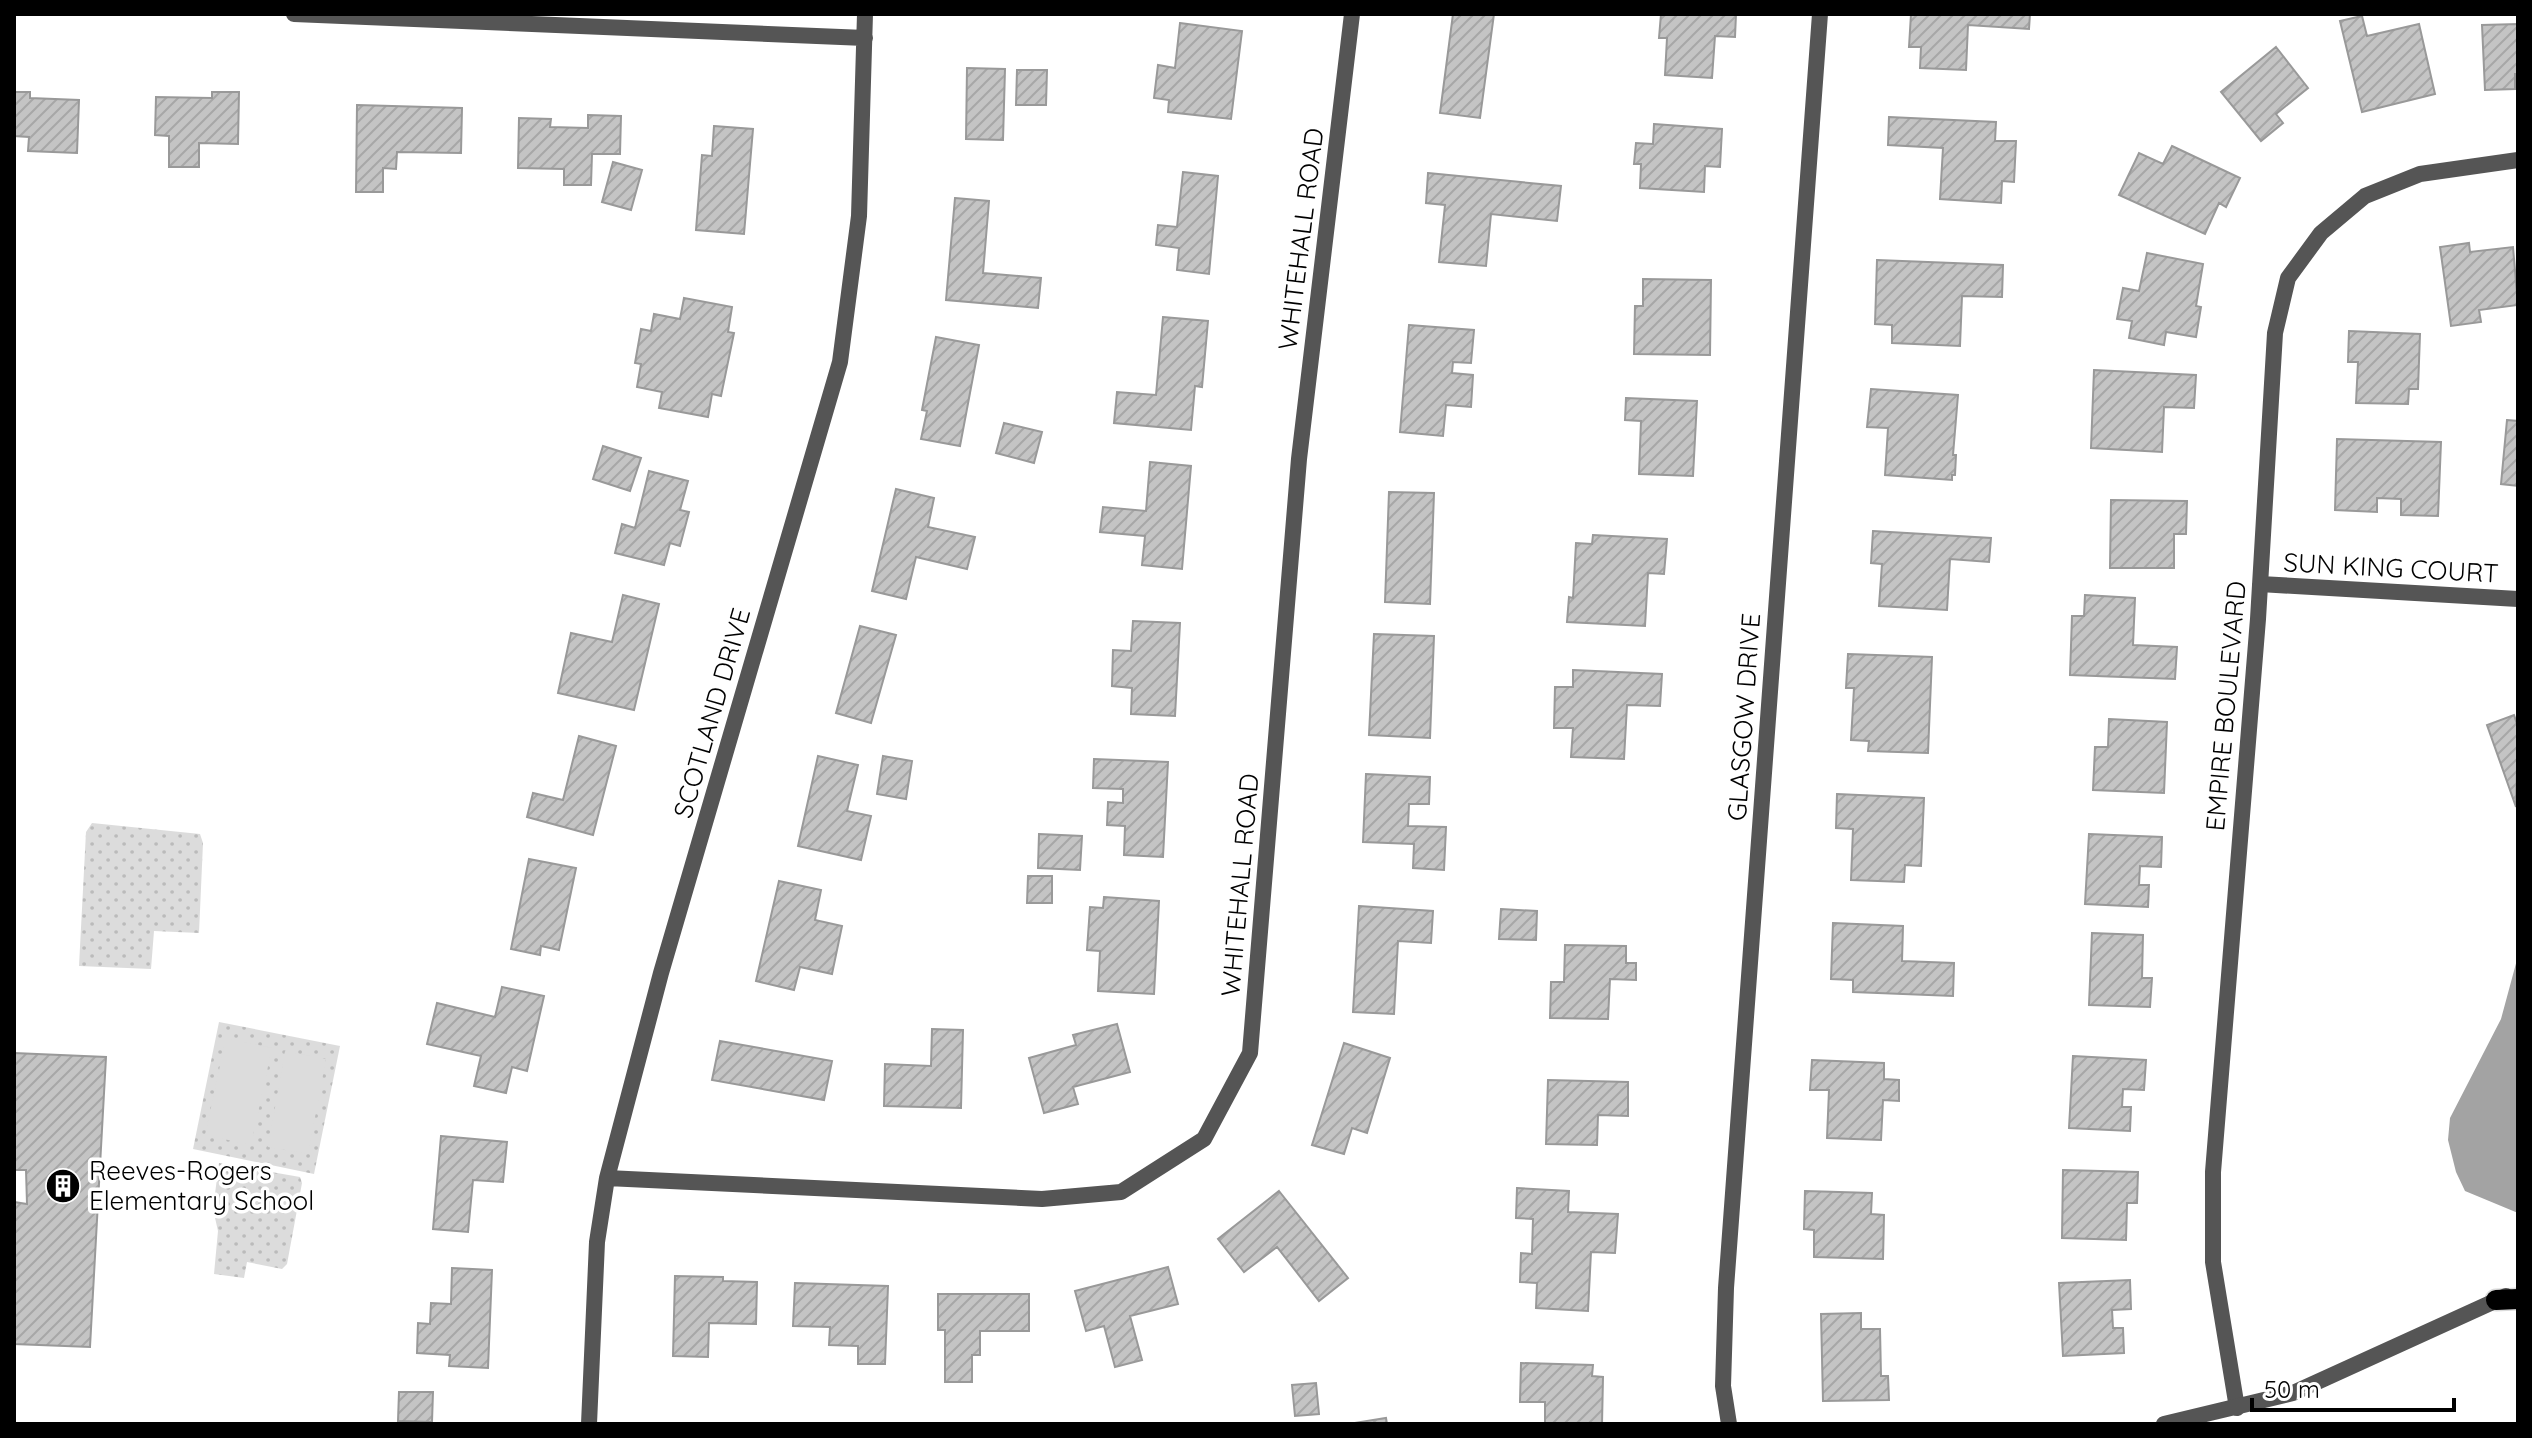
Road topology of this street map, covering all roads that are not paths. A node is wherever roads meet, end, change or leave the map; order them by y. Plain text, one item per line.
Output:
1 (294, 14) edge
2 (865, 14) edge
3 (1352, 14) edge
4 (1820, 14) edge
5 (865, 38) junction
6 (2518, 160) edge
7 (2260, 584) junction
8 (2518, 599) edge
9 (607, 1178) junction
10 (2518, 1290) edge
11 (2518, 1299) edge
12 (2496, 1300) junction
13 (2237, 1408) junction
14 (589, 1424) edge
15 (1729, 1424) edge
16 (2164, 1424) edge

1 - 5 street
2 - 5 street, SCOTLAND DRIVE
3 - 9 street, WHITEHALL ROAD
4 - 15 street, GLASGOW DRIVE
5 - 9 street, SCOTLAND DRIVE
6 - 7 street, EMPIRE BOULEVARD
7 - 8 street, SUN KING COURT
7 - 13 street, EMPIRE BOULEVARD
9 - 14 street, SCOTLAND DRIVE
10 - 12 street
11 - 12 main road
12 - 13 street
13 - 16 street

